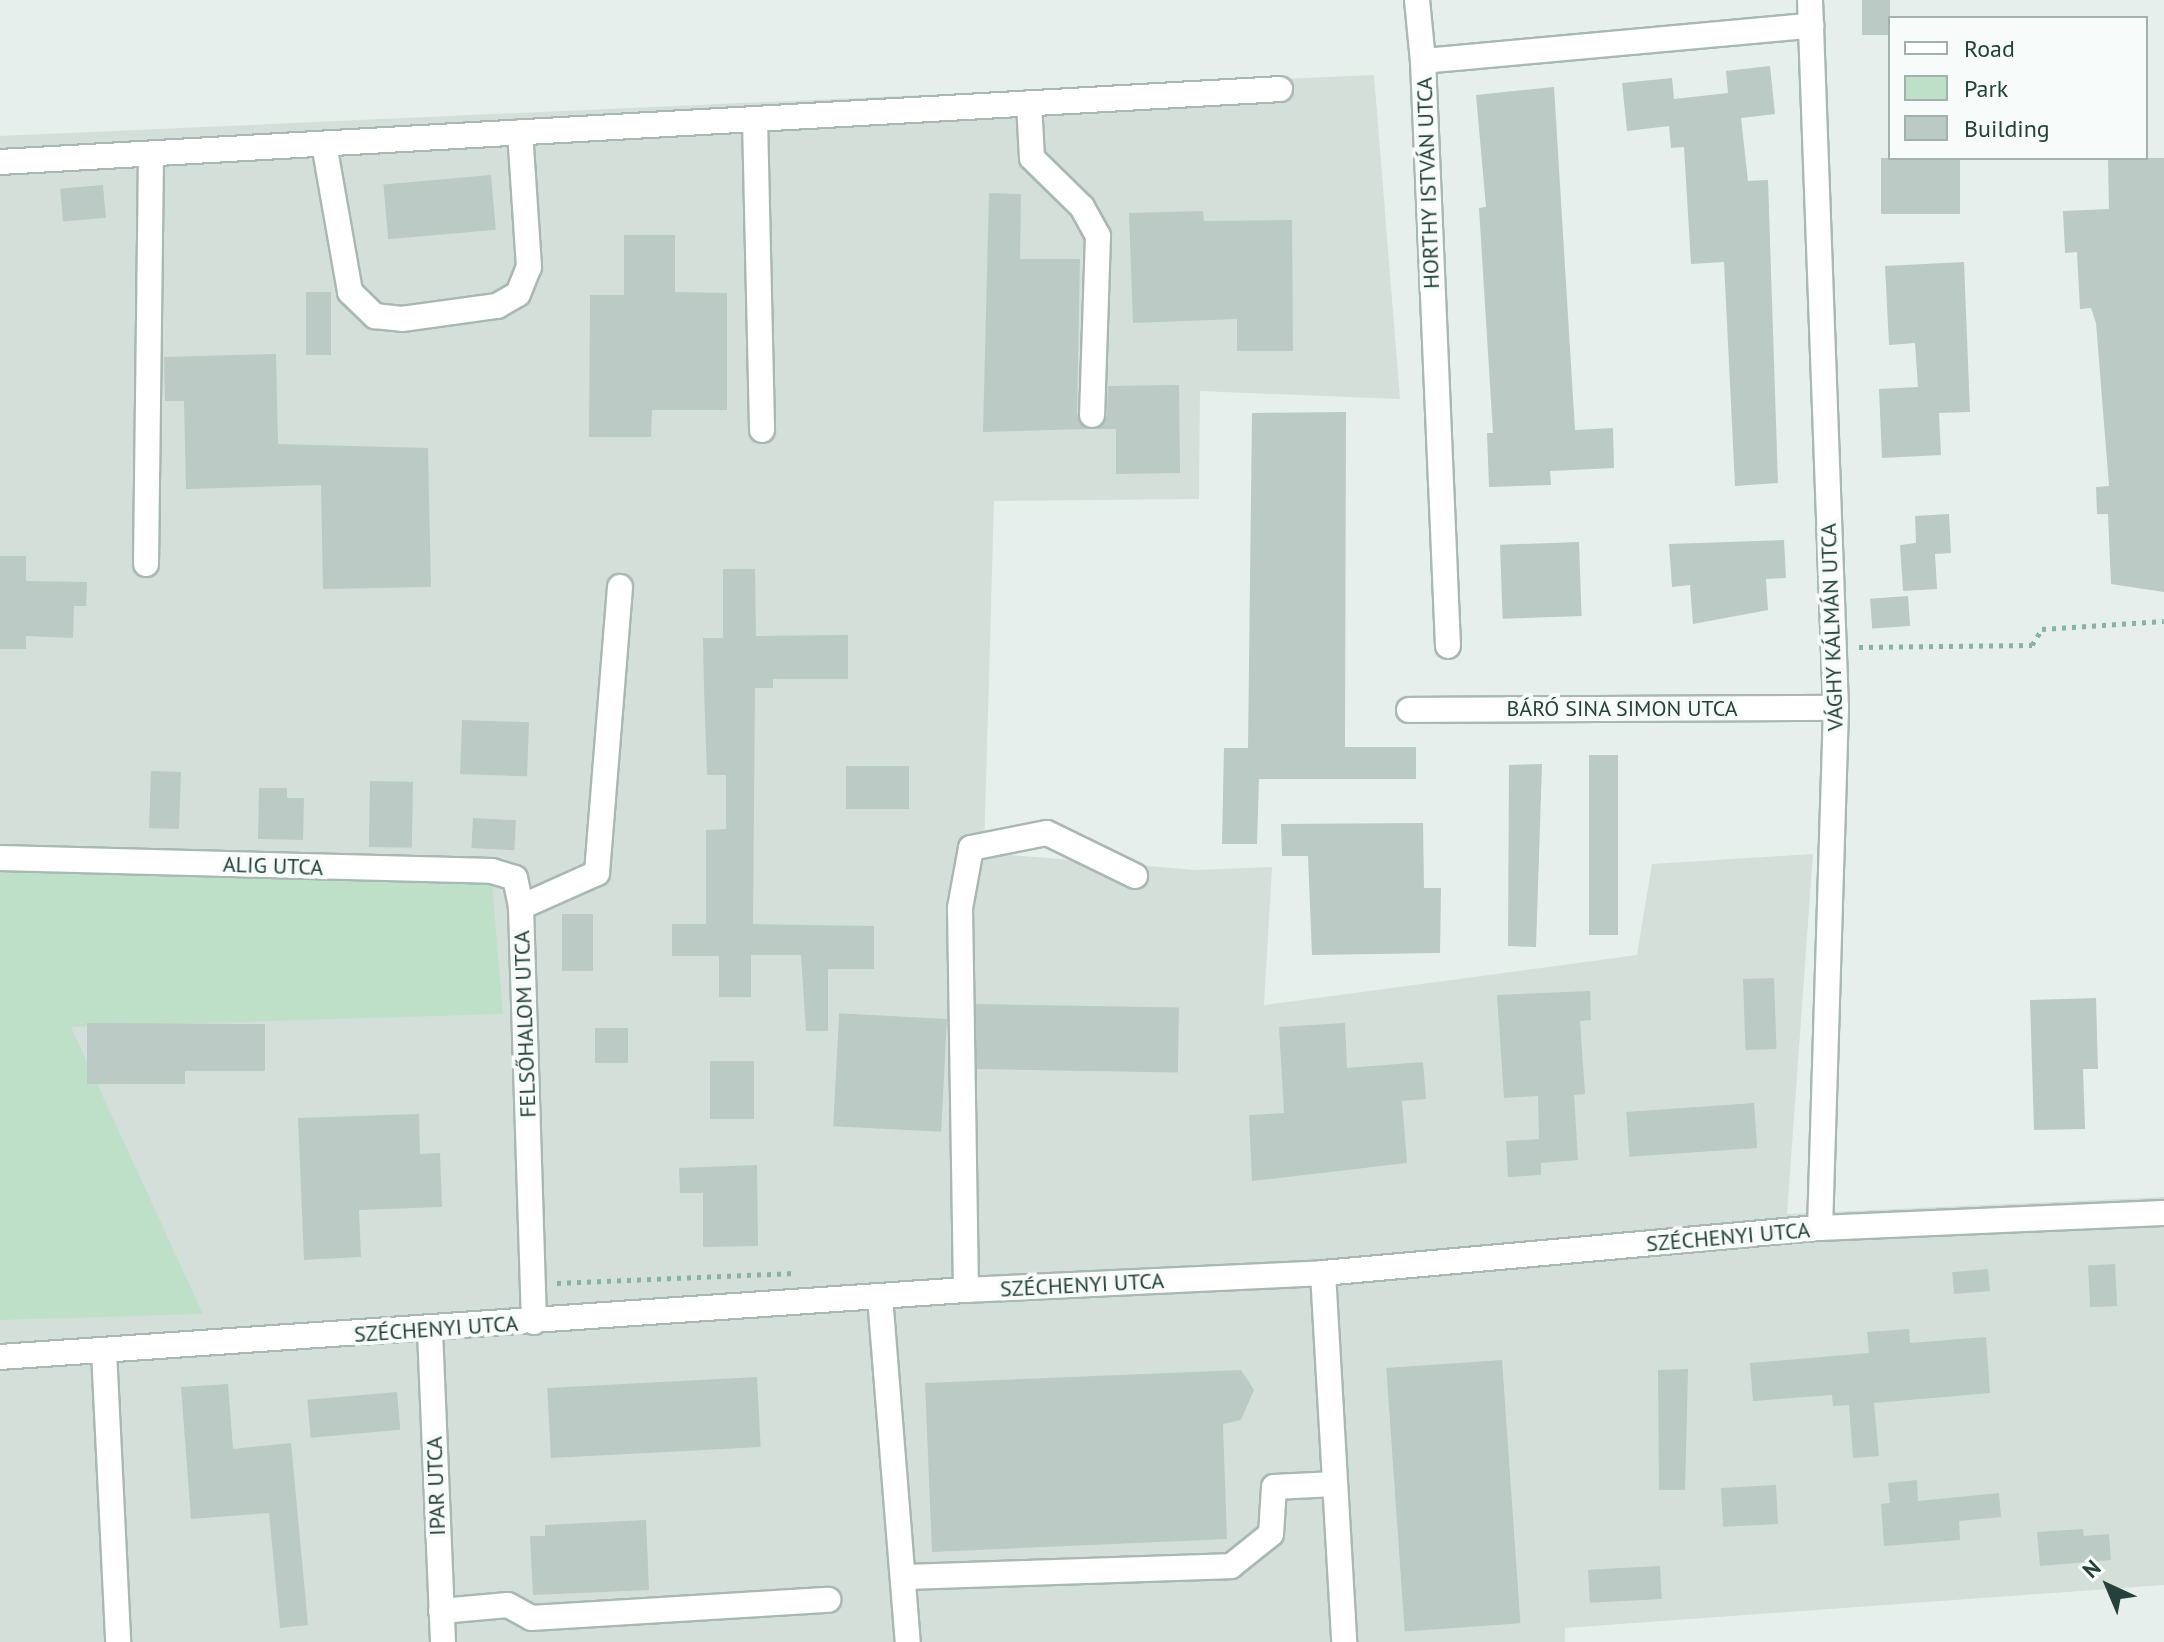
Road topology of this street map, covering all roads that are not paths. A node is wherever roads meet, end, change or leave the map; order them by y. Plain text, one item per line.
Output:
1 (1417, 0) edge
2 (1810, 0) edge
3 (1811, 26) junction
4 (1423, 61) junction
5 (1280, 89) dead end
6 (1029, 103) junction
7 (755, 119) junction
8 (520, 132) junction
9 (324, 144) junction
10 (151, 154) junction
11 (0, 162) edge
12 (1092, 415) dead end
13 (762, 430) dead end
14 (146, 564) dead end
15 (620, 587) dead end
16 (1448, 646) dead end
17 (1836, 708) junction
18 (1409, 710) dead end
19 (0, 858) edge
20 (1135, 876) dead end
21 (521, 907) junction
22 (2164, 1213) edge
23 (1820, 1228) junction
24 (1323, 1273) junction
25 (966, 1290) junction
26 (880, 1297) junction
27 (534, 1322) junction
28 (430, 1331) junction
29 (104, 1351) junction
30 (0, 1357) edge
31 (1335, 1484) junction
32 (903, 1577) junction
33 (828, 1600) dead end
34 (441, 1611) junction
35 (118, 1642) edge
36 (443, 1642) edge
37 (908, 1642) edge
38 (1344, 1642) edge

1 - 4 street
2 - 3 street, VÁGHY KÁLMÁN UTCA
3 - 4 street, HORTHY ISTVÁN UTCA
3 - 17 street, VÁGHY KÁLMÁN UTCA
4 - 16 street, HORTHY ISTVÁN UTCA
5 - 6 street
6 - 7 street
6 - 12 street
7 - 8 street
7 - 13 street
8 - 9 street
8 - 9 street
9 - 10 street
10 - 11 street
10 - 14 street
15 - 21 street, FELSŐHALOM UTCA
17 - 18 street, BÁRÓ SINA SIMON UTCA
17 - 23 street, VÁGHY KÁLMÁN UTCA
19 - 21 street, ALIG UTCA
20 - 25 street
21 - 27 street, FELSŐHALOM UTCA
22 - 23 street, SZÉCHENYI UTCA
23 - 24 street, SZÉCHENYI UTCA
24 - 25 street, SZÉCHENYI UTCA
24 - 31 street
25 - 26 street, SZÉCHENYI UTCA
26 - 27 street, SZÉCHENYI UTCA
26 - 32 street
27 - 28 street, SZÉCHENYI UTCA
28 - 29 street, SZÉCHENYI UTCA
28 - 34 street, IPAR UTCA
29 - 30 street, SZÉCHENYI UTCA
29 - 35 street
31 - 32 street
31 - 38 street
32 - 37 street
33 - 34 street
34 - 36 street, IPAR UTCA

